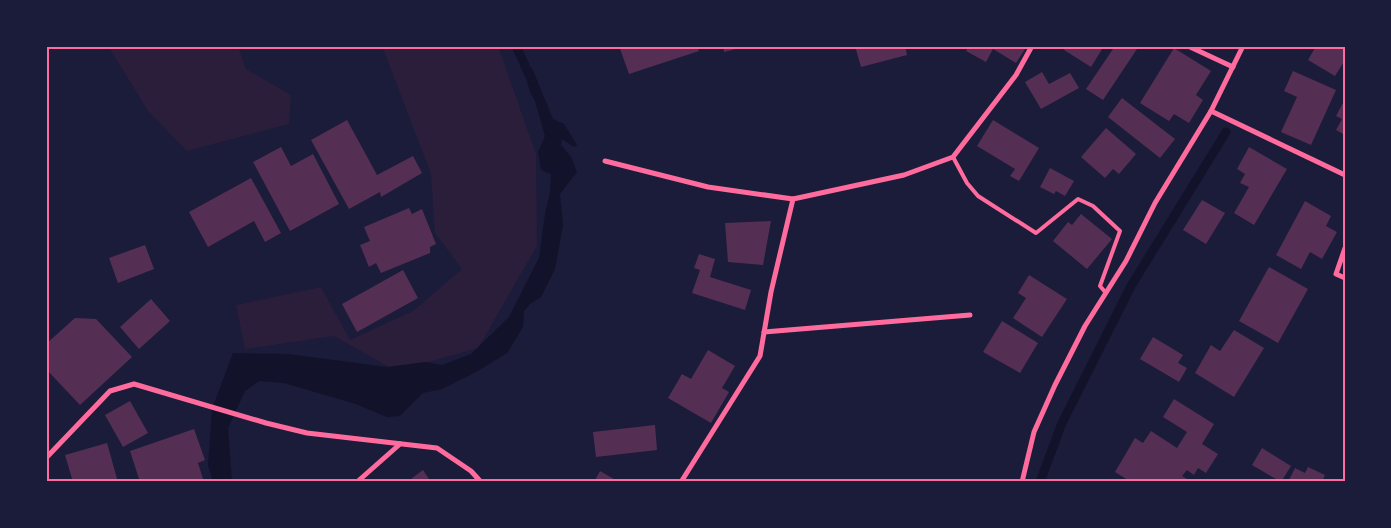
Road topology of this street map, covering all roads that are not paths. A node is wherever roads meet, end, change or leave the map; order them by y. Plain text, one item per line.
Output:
1 (1032, 46) edge
2 (1188, 46) edge
3 (1243, 46) edge
4 (1233, 67) junction
5 (1211, 111) junction
6 (953, 156) junction
7 (605, 161) dead end
8 (1345, 175) edge
9 (793, 199) junction
10 (1345, 248) edge
11 (1345, 278) edge
12 (1106, 293) junction
13 (970, 315) dead end
14 (764, 332) junction
15 (400, 444) junction
16 (46, 458) edge
17 (357, 482) edge
18 (481, 482) edge
19 (681, 482) edge
20 (1022, 482) edge

1 - 6 street
2 - 4 street
3 - 4 street
4 - 5 street
5 - 8 street
5 - 12 street
6 - 9 street
6 - 12 lane
7 - 9 street
9 - 14 street
10 - 11 street
12 - 20 street
13 - 14 street
14 - 19 street
15 - 16 street
15 - 17 street
15 - 18 street

